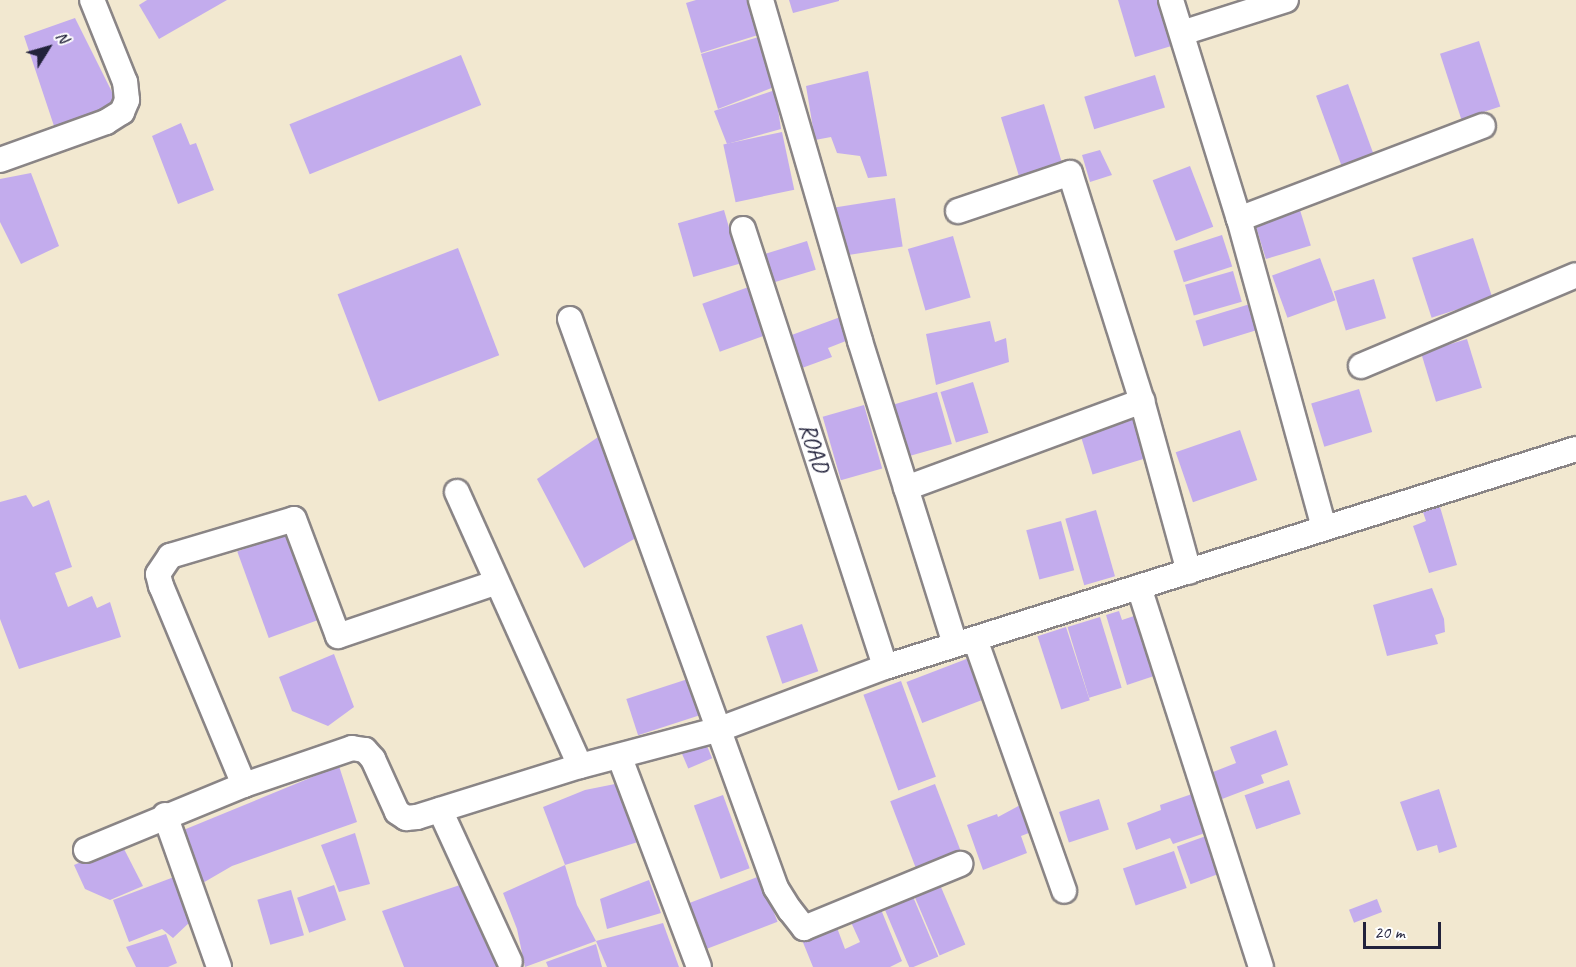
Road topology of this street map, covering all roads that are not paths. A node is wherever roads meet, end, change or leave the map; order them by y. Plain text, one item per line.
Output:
1 (92, 0) edge
2 (761, 0) edge
3 (1171, 0) edge
4 (1286, 0) edge
5 (1182, 33) junction
6 (1483, 126) dead end
7 (0, 160) edge
8 (958, 211) dead end
9 (1239, 219) junction
10 (744, 229) dead end
11 (1576, 275) edge
12 (570, 319) dead end
13 (1361, 366) dead end
14 (1142, 401) junction
15 (1576, 448) edge
16 (906, 488) junction
17 (457, 492) dead end
18 (1324, 528) junction
19 (1189, 572) junction
20 (495, 583) junction
21 (1139, 587) junction
22 (965, 642) junction
23 (885, 667) junction
24 (720, 729) junction
25 (620, 758) junction
26 (579, 766) junction
27 (244, 785) junction
28 (440, 810) junction
29 (165, 815) junction
30 (86, 850) dead end
31 (960, 864) dead end
32 (1064, 891) dead end
33 (510, 962) dead end
34 (219, 967) edge
35 (699, 967) edge
36 (1262, 967) edge

1 - 7 street
2 - 16 street
3 - 5 street
4 - 5 street
5 - 9 street
6 - 9 street
8 - 14 street
9 - 18 street
10 - 23 street, ROAD
11 - 13 street
12 - 24 street
14 - 16 street
14 - 19 street
15 - 18 street
16 - 22 street
17 - 20 street
18 - 19 street
19 - 21 street
20 - 26 street
20 - 27 street
21 - 22 street
21 - 36 street
22 - 23 street
22 - 32 street
23 - 24 street
24 - 25 street
24 - 31 street
25 - 26 street
25 - 35 street
26 - 28 street
27 - 28 street
27 - 29 street
28 - 33 street
29 - 30 street
29 - 34 street

